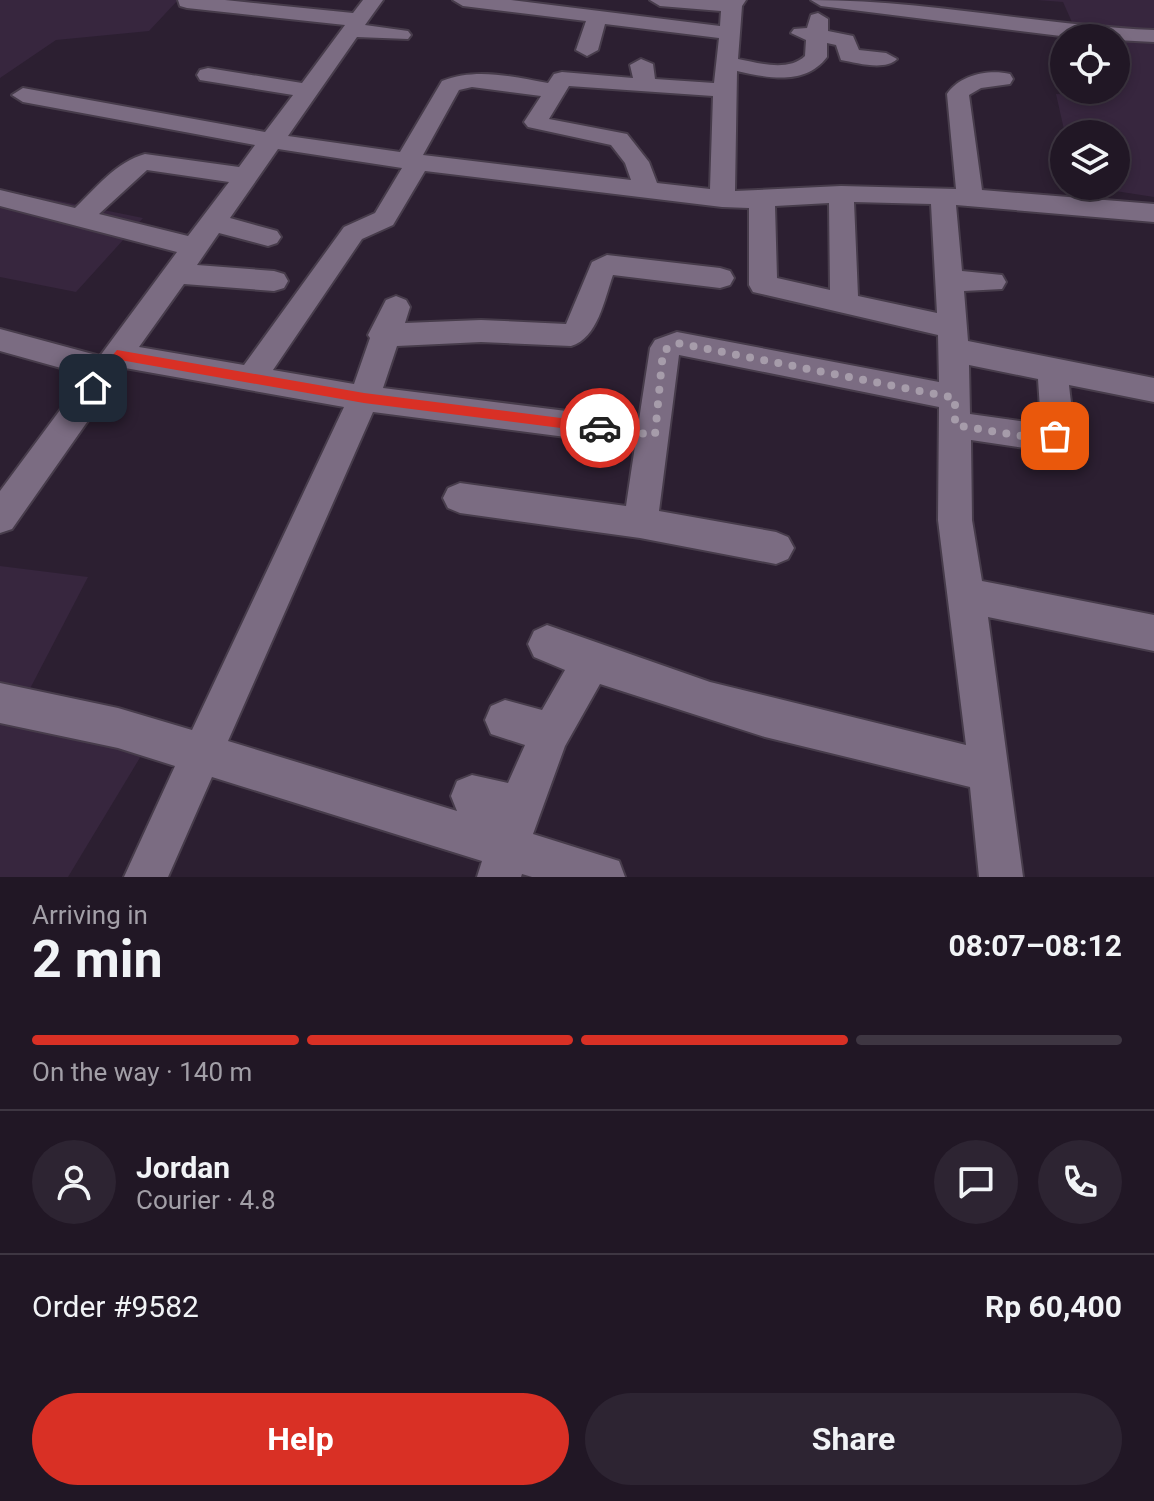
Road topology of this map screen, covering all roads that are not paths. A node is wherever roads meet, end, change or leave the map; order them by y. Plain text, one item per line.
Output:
1 (463, 0) edge
2 (660, 0) edge
3 (187, 2) dead end
4 (734, 3) edge
5 (598, 15) junction
6 (820, 15) edge
7 (361, 17) edge
8 (729, 33) junction
9 (401, 35) dead end
10 (1154, 36) edge
11 (587, 50) dead end
12 (886, 59) dead end
13 (626, 62) dead end
14 (727, 63) junction
15 (208, 75) dead end
16 (1002, 79) dead end
17 (644, 85) junction
18 (934, 85) dead end
19 (962, 88) junction
20 (307, 90) junction
21 (724, 90) junction
22 (553, 91) junction
23 (23, 95) dead end
24 (573, 132) junction
25 (271, 140) junction
26 (412, 162) junction
27 (245, 176) junction
28 (560, 180) junction
29 (647, 190) junction
30 (841, 194) junction
31 (0, 198) edge
32 (956, 198) junction
33 (722, 199) junction
34 (762, 201) junction
35 (1154, 213) edge
36 (81, 217) junction
37 (211, 222) junction
38 (268, 237) dead end
39 (194, 247) junction
40 (175, 273) junction
41 (720, 278) dead end
42 (948, 280) junction
43 (274, 281) dead end
44 (992, 282) dead end
45 (844, 304) junction
46 (396, 307) dead end
47 (383, 335) junction
48 (953, 338) junction
49 (0, 340) edge
50 (112, 362) junction
51 (1052, 368) junction
52 (251, 378) junction
53 (1154, 390) edge
54 (364, 398) junction
55 (955, 412) junction
56 (655, 435) junction
57 (11, 484) edge
58 (460, 498) dead end
59 (0, 518) edge
60 (640, 523) junction
61 (776, 548) dead end
62 (966, 595) junction
63 (1154, 633) edge
64 (547, 644) dead end
65 (591, 663) junction
66 (0, 703) edge
67 (505, 720) dead end
68 (551, 732) junction
69 (200, 755) junction
70 (989, 771) junction
71 (472, 796) dead end
72 (508, 843) edge
73 (146, 877) edge
74 (603, 877) edge
75 (1001, 877) edge

1 - 5 street
2 - 4 street
3 - 7 street
4 - 8 street
5 - 8 street
5 - 11 street
6 - 10 street
6 - 12 street
6 - 14 street
7 - 9 street
7 - 20 street
8 - 14 street
13 - 17 street
14 - 21 street
15 - 20 street
16 - 19 street
17 - 21 street
17 - 22 street
18 - 19 street
19 - 32 street
20 - 25 street
21 - 33 street
22 - 24 street
22 - 26 street
23 - 25 street
24 - 28 street
24 - 29 street
25 - 26 street
25 - 27 street
26 - 28 street
26 - 52 street
27 - 36 street
27 - 37 street
28 - 29 street
29 - 33 street
30 - 32 street
30 - 34 street
30 - 45 street
31 - 36 street
32 - 35 street
32 - 42 street
33 - 34 street
34 - 45 street
36 - 39 street
37 - 38 street
37 - 39 street
39 - 40 street
40 - 43 street
40 - 50 street
41 - 47 street
42 - 44 street
42 - 48 street
45 - 48 street
46 - 47 street
47 - 54 street
48 - 51 street
48 - 55 street
49 - 50 street
50 - 52 street
50 - 57 street
51 - 53 street
51 - 55 street
52 - 54 street
54 - 56 street
54 - 69 street
55 - 56 street
55 - 62 street
56 - 60 street
57 - 59 street
58 - 60 street
60 - 61 street
62 - 63 street
62 - 70 street
64 - 65 street
65 - 68 street
65 - 70 street
66 - 69 street
67 - 68 street
68 - 72 street
69 - 72 street
69 - 73 street
70 - 75 street
71 - 72 street
72 - 74 street

